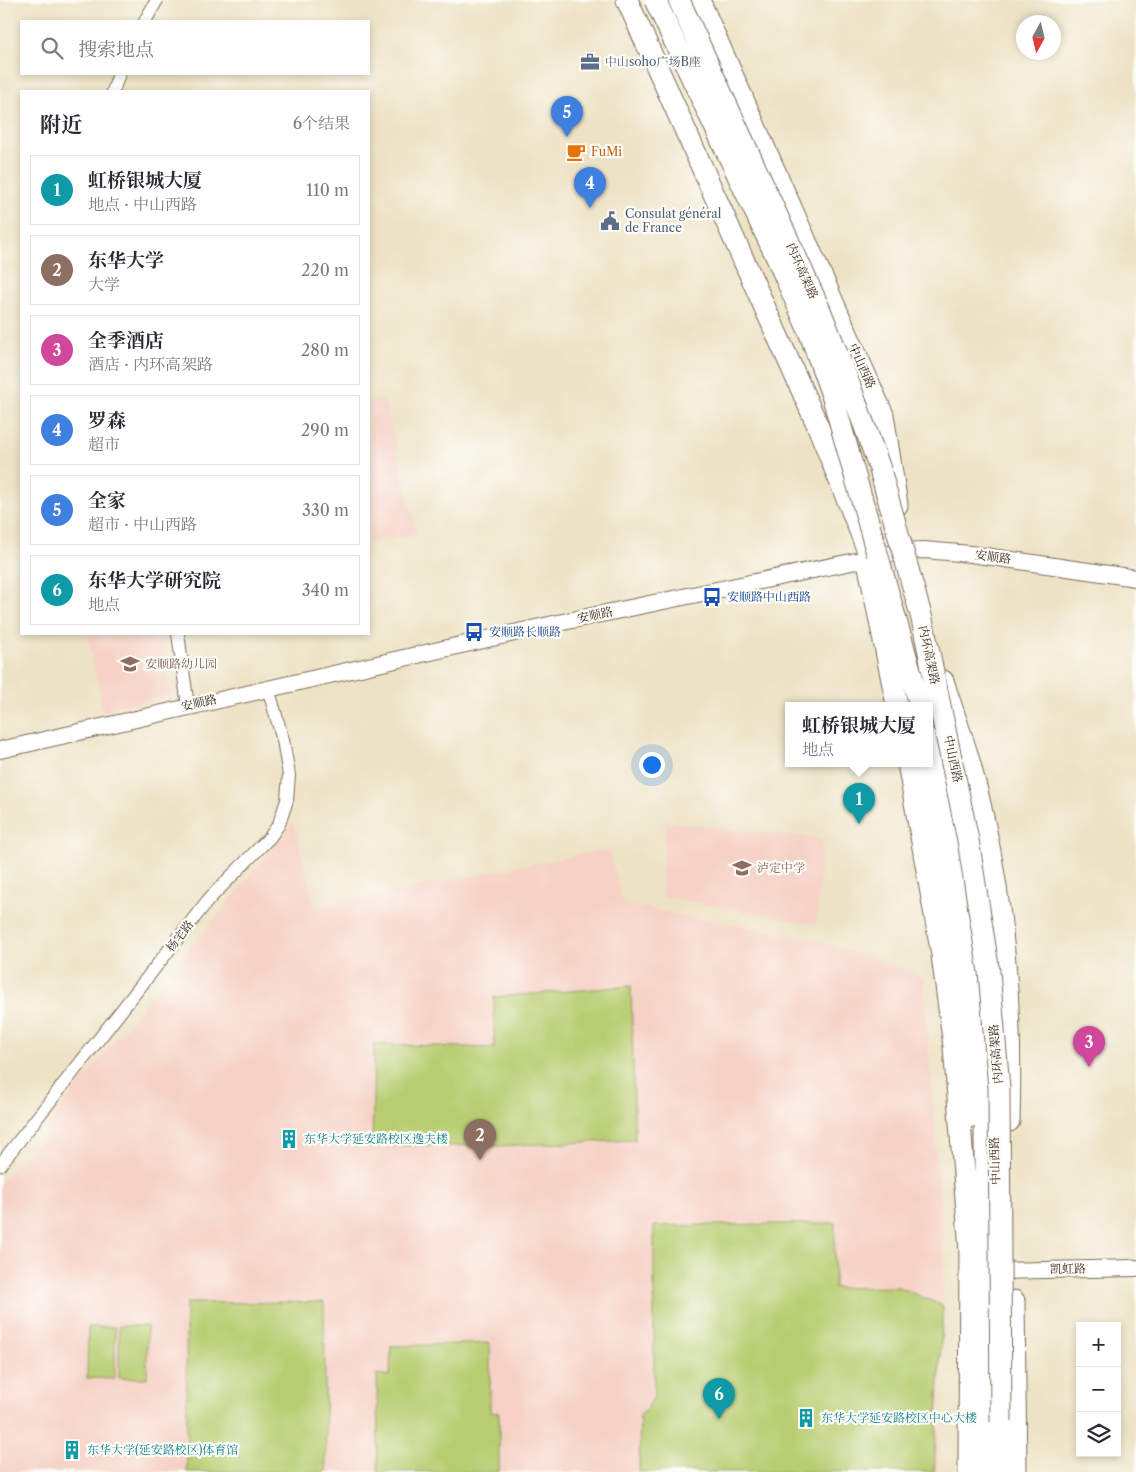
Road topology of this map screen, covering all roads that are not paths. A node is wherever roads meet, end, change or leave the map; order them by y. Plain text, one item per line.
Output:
1 (157, 0) edge
2 (626, 0) edge
3 (655, 0) edge
4 (679, 0) edge
5 (699, 0) edge
6 (146, 20) edge
7 (119, 75) edge
8 (113, 90) edge
9 (833, 398) junction
10 (904, 551) junction
11 (871, 559) junction
12 (1136, 578) edge
13 (922, 619) junction
14 (178, 635) edge
15 (268, 688) junction
16 (896, 702) edge
17 (907, 702) edge
18 (919, 702) edge
19 (188, 706) junction
20 (0, 750) edge
21 (933, 754) edge
22 (909, 767) edge
23 (922, 767) edge
24 (999, 1088) junction
25 (0, 1165) edge
26 (970, 1250) junction
27 (1136, 1268) edge
28 (1000, 1271) junction
29 (969, 1472) edge
30 (984, 1472) edge
31 (999, 1472) edge
32 (1016, 1472) edge

1 - 6 street
2 - 11 main road
3 - 9 main road, 内环高架路, bridge
4 - 13 main road, 内环高架路, bridge
5 - 10 main road, 中山西路
7 - 8 street
9 - 16 main road, bridge
9 - 18 main road, 内环高架路, bridge
10 - 11 street, 安顺路
10 - 12 street, 安顺路
10 - 28 main road, 中山西路
11 - 15 street, 安顺路
11 - 17 main road
13 - 24 main road, 内环高架路, bridge
13 - 28 main road, bridge
14 - 19 street
15 - 19 street, 安顺路
15 - 25 street, 杨宅路
19 - 20 street, 安顺路
21 - 30 main road, 内环高架路
22 - 26 main road
23 - 26 main road, 中山西路
24 - 31 main road, 内环高架路, bridge
24 - 32 main road, bridge
26 - 29 main road, 中山西路
27 - 28 street, 凯虹路
28 - 31 main road, 中山西路

